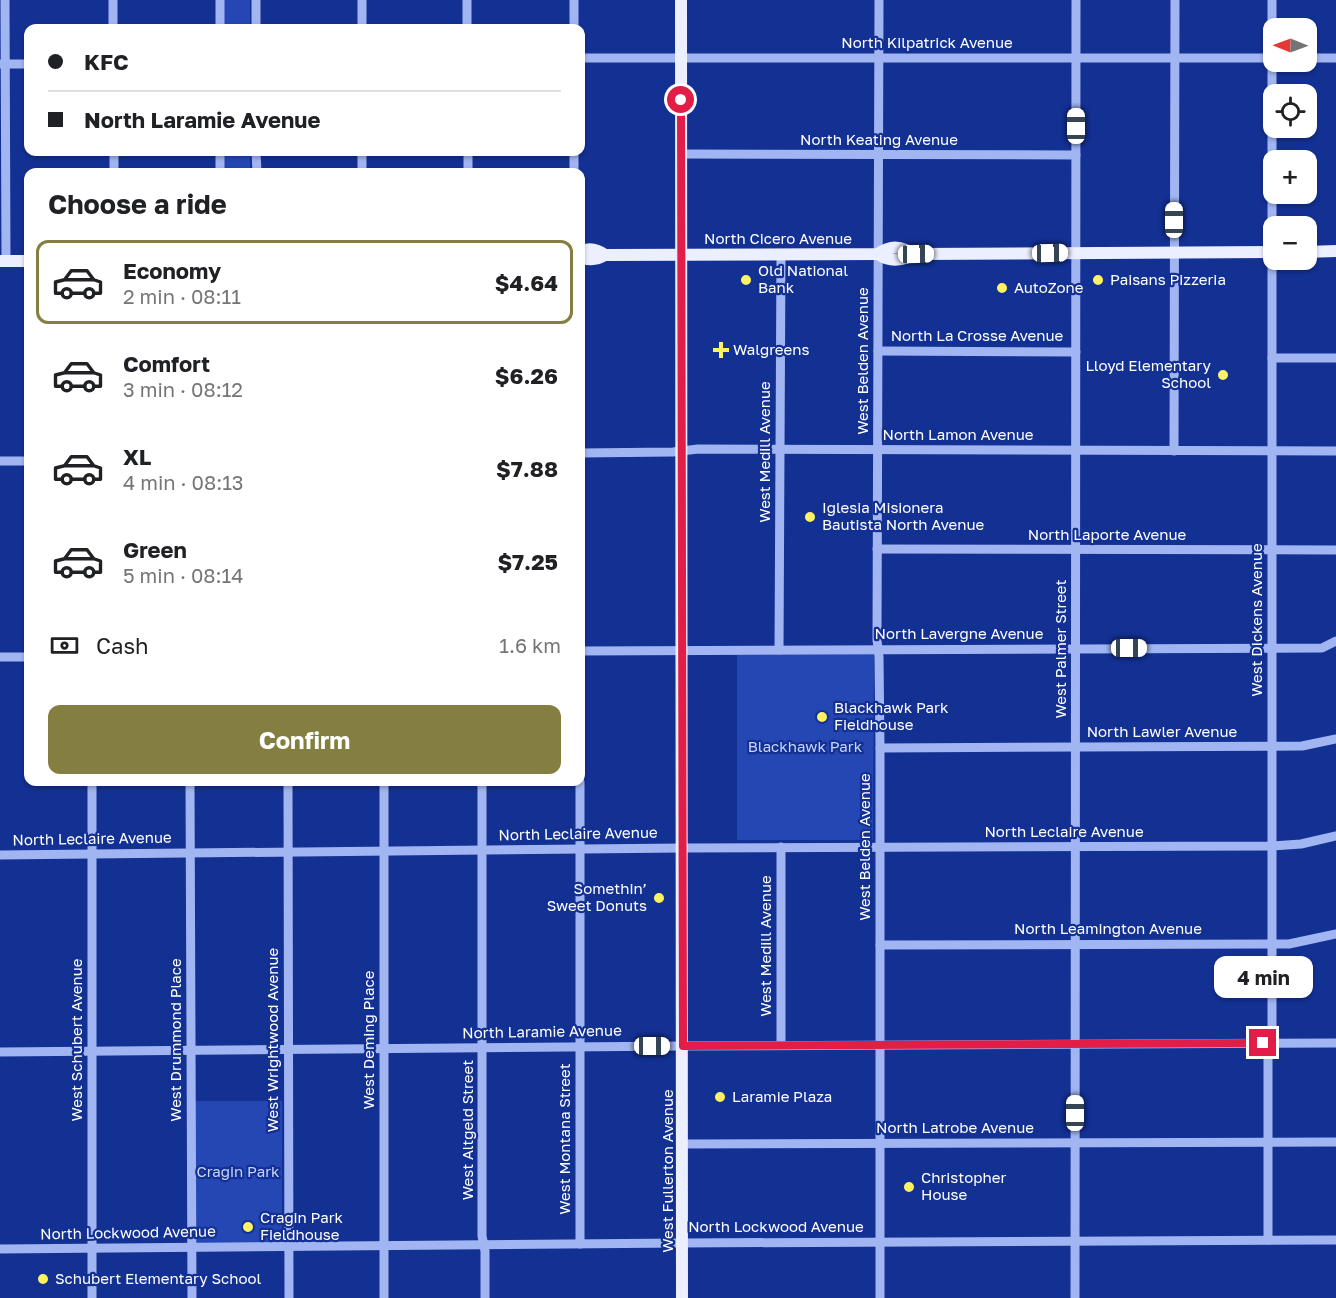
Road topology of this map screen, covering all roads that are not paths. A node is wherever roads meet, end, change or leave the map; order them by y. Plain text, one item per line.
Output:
1 (5, 0) edge
2 (113, 0) edge
3 (220, 0) edge
4 (256, 0) edge
5 (362, 0) edge
6 (468, 0) edge
7 (574, 0) edge
8 (681, 0) edge
9 (879, 0) edge
10 (1076, 0) edge
11 (1175, 0) edge
12 (1272, 0) edge
13 (1272, 18) edge
14 (113, 24) edge
15 (220, 24) edge
16 (256, 24) edge
17 (362, 24) edge
18 (467, 24) edge
19 (574, 24) edge
20 (681, 57) junction
21 (879, 57) junction
22 (585, 58) edge
23 (1076, 58) junction
24 (1175, 58) junction
25 (1263, 58) edge
26 (1317, 58) edge
27 (1336, 58) edge
28 (3, 64) edge
29 (24, 64) edge
30 (1273, 72) edge
31 (681, 154) junction
32 (879, 155) junction
33 (1076, 155) junction
34 (1273, 216) edge
35 (585, 250) edge
36 (1336, 251) edge
37 (1174, 252) junction
38 (1263, 252) edge
39 (1317, 252) edge
40 (1076, 253) junction
41 (781, 254) junction
42 (878, 254) junction
43 (605, 255) junction
44 (681, 255) junction
45 (585, 259) edge
46 (3, 261) edge
47 (24, 261) edge
48 (1273, 270) edge
49 (878, 351) junction
50 (1076, 352) junction
51 (1272, 358) junction
52 (1336, 358) edge
53 (780, 449) junction
54 (878, 450) junction
55 (682, 451) junction
56 (1076, 451) junction
57 (1174, 451) junction
58 (1272, 451) junction
59 (1336, 451) edge
60 (585, 453) edge
61 (24, 460) edge
62 (0, 461) edge
63 (878, 549) junction
64 (1076, 550) junction
65 (1272, 550) junction
66 (1336, 550) edge
67 (1336, 641) edge
68 (1272, 648) junction
69 (878, 649) junction
70 (1076, 649) junction
71 (682, 650) junction
72 (778, 650) junction
73 (585, 651) edge
74 (0, 657) edge
75 (24, 657) edge
76 (1336, 739) edge
77 (1272, 746) junction
78 (1075, 747) junction
79 (880, 748) junction
80 (92, 786) edge
81 (190, 786) edge
82 (288, 786) edge
83 (384, 786) edge
84 (482, 786) edge
85 (579, 786) edge
86 (1336, 836) edge
87 (1272, 846) junction
88 (879, 847) junction
89 (1075, 847) junction
90 (682, 848) junction
91 (782, 848) junction
92 (579, 849) junction
93 (482, 850) junction
94 (384, 851) junction
95 (288, 852) junction
96 (191, 853) junction
97 (92, 854) junction
98 (0, 855) edge
99 (1336, 934) edge
100 (1075, 944) junction
101 (1272, 944) junction
102 (880, 945) junction
103 (1270, 1043) junction
104 (1336, 1043) edge
105 (1075, 1044) junction
106 (781, 1045) junction
107 (880, 1045) junction
108 (683, 1046) junction
109 (483, 1047) junction
110 (580, 1047) junction
111 (384, 1048) junction
112 (288, 1049) junction
113 (191, 1050) junction
114 (92, 1051) junction
115 (0, 1052) edge
116 (1268, 1142) junction
117 (1336, 1142) edge
118 (880, 1143) junction
119 (1075, 1143) junction
120 (682, 1144) junction
121 (1268, 1240) junction
122 (1336, 1240) edge
123 (1075, 1241) junction
124 (880, 1242) junction
125 (682, 1243) junction
126 (580, 1244) junction
127 (384, 1245) junction
128 (484, 1245) junction
129 (288, 1246) junction
130 (191, 1247) junction
131 (92, 1248) junction
132 (0, 1249) edge
133 (92, 1298) edge
134 (192, 1298) edge
135 (289, 1298) edge
136 (384, 1298) edge
137 (485, 1298) edge
138 (682, 1298) edge
139 (880, 1298) edge
140 (1075, 1298) edge

1 - 28 street
2 - 14 street
3 - 15 street
4 - 16 street
5 - 17 street
6 - 18 street
7 - 19 street
8 - 20 main road, West Fullerton Avenue
9 - 21 street, West Belden Avenue
10 - 23 street, West Palmer Street
11 - 24 street
12 - 13 street, West Dickens Avenue
20 - 21 street, North Kilpatrick Avenue
20 - 22 street, North Kilpatrick Avenue
20 - 31 main road, West Fullerton Avenue
21 - 23 street, North Kilpatrick Avenue
21 - 32 street, West Belden Avenue
23 - 24 street, North Kilpatrick Avenue
23 - 33 street, West Palmer Street
24 - 25 street, North Kilpatrick Avenue
24 - 37 street
26 - 27 street
28 - 29 street
28 - 46 street
30 - 34 street, West Dickens Avenue
31 - 32 street, North Keating Avenue
31 - 44 main road, West Fullerton Avenue
32 - 33 street, North Keating Avenue
32 - 42 street, West Belden Avenue
33 - 40 street, West Palmer Street
35 - 43 main road, North Cicero Avenue
36 - 39 main road
37 - 38 main road, North Cicero Avenue
37 - 40 main road, North Cicero Avenue
37 - 57 street
40 - 42 main road, North Cicero Avenue
40 - 50 street, West Palmer Street
41 - 42 main road, North Cicero Avenue
41 - 44 main road, North Cicero Avenue
41 - 53 street, West Medill Avenue
42 - 49 street, West Belden Avenue
43 - 44 main road, North Cicero Avenue
43 - 45 main road, North Cicero Avenue
44 - 55 main road, West Fullerton Avenue
46 - 47 main road
48 - 51 street, West Dickens Avenue
49 - 50 street, North La Crosse Avenue
49 - 54 street, West Belden Avenue
50 - 56 street, West Palmer Street
51 - 52 street
51 - 58 street, West Dickens Avenue
53 - 54 street, North Lamon Avenue
53 - 55 street, North Lamon Avenue
53 - 72 street, West Medill Avenue
54 - 56 street, North Lamon Avenue
54 - 63 street, West Belden Avenue
55 - 60 street, North Lamon Avenue
55 - 71 main road, West Fullerton Avenue
56 - 57 street, North Lamon Avenue
56 - 64 street, West Palmer Street
57 - 58 street, North Lamon Avenue
58 - 59 street, North Lamon Avenue
58 - 65 street, West Dickens Avenue
61 - 62 street
63 - 64 street, North Laporte Avenue
63 - 69 street, West Belden Avenue
64 - 65 street, North Laporte Avenue
64 - 70 street, West Palmer Street
65 - 66 street, North Laporte Avenue
65 - 68 street, West Dickens Avenue
67 - 68 street, North Lavergne Avenue
68 - 70 street, North Lavergne Avenue
68 - 77 street, West Dickens Avenue
69 - 70 street, North Lavergne Avenue
69 - 72 street, North Lavergne Avenue
69 - 79 street, West Belden Avenue
70 - 78 street, West Palmer Street
71 - 72 street, North Lavergne Avenue
71 - 73 street, North Lavergne Avenue
71 - 90 main road, West Fullerton Avenue
74 - 75 street
76 - 77 street, North Lawler Avenue
77 - 78 street, North Lawler Avenue
77 - 87 street, West Dickens Avenue
78 - 79 street, North Lawler Avenue
78 - 89 street, West Palmer Street
79 - 88 street, West Belden Avenue
80 - 97 street, West Schubert Avenue
81 - 96 street, West Drummond Place
82 - 95 street, West Wrightwood Avenue
83 - 94 street, West Deming Place
84 - 93 street, West Altgeld Street
85 - 92 street, West Montana Street
86 - 87 street, North Leclaire Avenue
87 - 89 street, North Leclaire Avenue
87 - 101 street, West Dickens Avenue
88 - 89 street, North Leclaire Avenue
88 - 91 street, North Leclaire Avenue
88 - 102 street, West Belden Avenue
89 - 100 street, West Palmer Street
90 - 91 street, North Leclaire Avenue
90 - 92 street, North Leclaire Avenue
90 - 108 main road, West Fullerton Avenue
91 - 106 street, West Medill Avenue
92 - 93 street, North Leclaire Avenue
92 - 110 street, West Montana Street
93 - 94 street, North Leclaire Avenue
93 - 109 street, West Altgeld Street
94 - 95 street, North Leclaire Avenue
94 - 111 street, West Deming Place
95 - 96 street, North Leclaire Avenue
95 - 112 street, West Wrightwood Avenue
96 - 97 street, North Leclaire Avenue
96 - 113 street, West Drummond Place
97 - 98 street, North Leclaire Avenue
97 - 114 street, West Schubert Avenue
99 - 101 street, North Leamington Avenue
100 - 101 street, North Leamington Avenue
100 - 102 street, North Leamington Avenue
100 - 105 street, West Palmer Street
101 - 103 street, West Dickens Avenue
102 - 107 street, West Belden Avenue
103 - 104 street, North Laramie Avenue
103 - 105 street, North Laramie Avenue
103 - 116 street, West Dickens Avenue
105 - 107 street, North Laramie Avenue
105 - 119 street, West Palmer Street
106 - 107 street, North Laramie Avenue
106 - 108 street, North Laramie Avenue
107 - 118 street, West Belden Avenue
108 - 110 street, North Laramie Avenue
108 - 120 main road, West Fullerton Avenue
109 - 110 street, North Laramie Avenue
109 - 111 street, North Laramie Avenue
109 - 128 street, West Altgeld Street
110 - 126 street, West Montana Street
111 - 112 street, North Laramie Avenue
111 - 127 street, West Deming Place
112 - 113 street, North Laramie Avenue
112 - 129 street, West Wrightwood Avenue
113 - 114 street, North Laramie Avenue
113 - 130 street, West Drummond Place
114 - 115 street, North Laramie Avenue
114 - 131 street, West Schubert Avenue
116 - 117 street, North Latrobe Avenue
116 - 119 street, North Latrobe Avenue
116 - 121 street, West Dickens Avenue
118 - 119 street, North Latrobe Avenue
118 - 120 street, North Latrobe Avenue
118 - 124 street, West Belden Avenue
119 - 123 street, West Palmer Street
120 - 125 main road, West Fullerton Avenue
121 - 122 street, North Lockwood Avenue
121 - 123 street, North Lockwood Avenue
123 - 124 street, North Lockwood Avenue
123 - 140 street, West Palmer Street
124 - 125 street, North Lockwood Avenue
124 - 139 street, West Belden Avenue
125 - 126 street, North Lockwood Avenue
125 - 138 main road, West Fullerton Avenue
126 - 128 street, North Lockwood Avenue
127 - 128 street, North Lockwood Avenue
127 - 129 street, North Lockwood Avenue
127 - 136 street, West Deming Place
128 - 137 street, West Altgeld Street
129 - 130 street, North Lockwood Avenue
129 - 135 street, West Wrightwood Avenue
130 - 131 street, North Lockwood Avenue
130 - 134 street, West Drummond Place
131 - 132 street, North Lockwood Avenue
131 - 133 street, West Schubert Avenue

